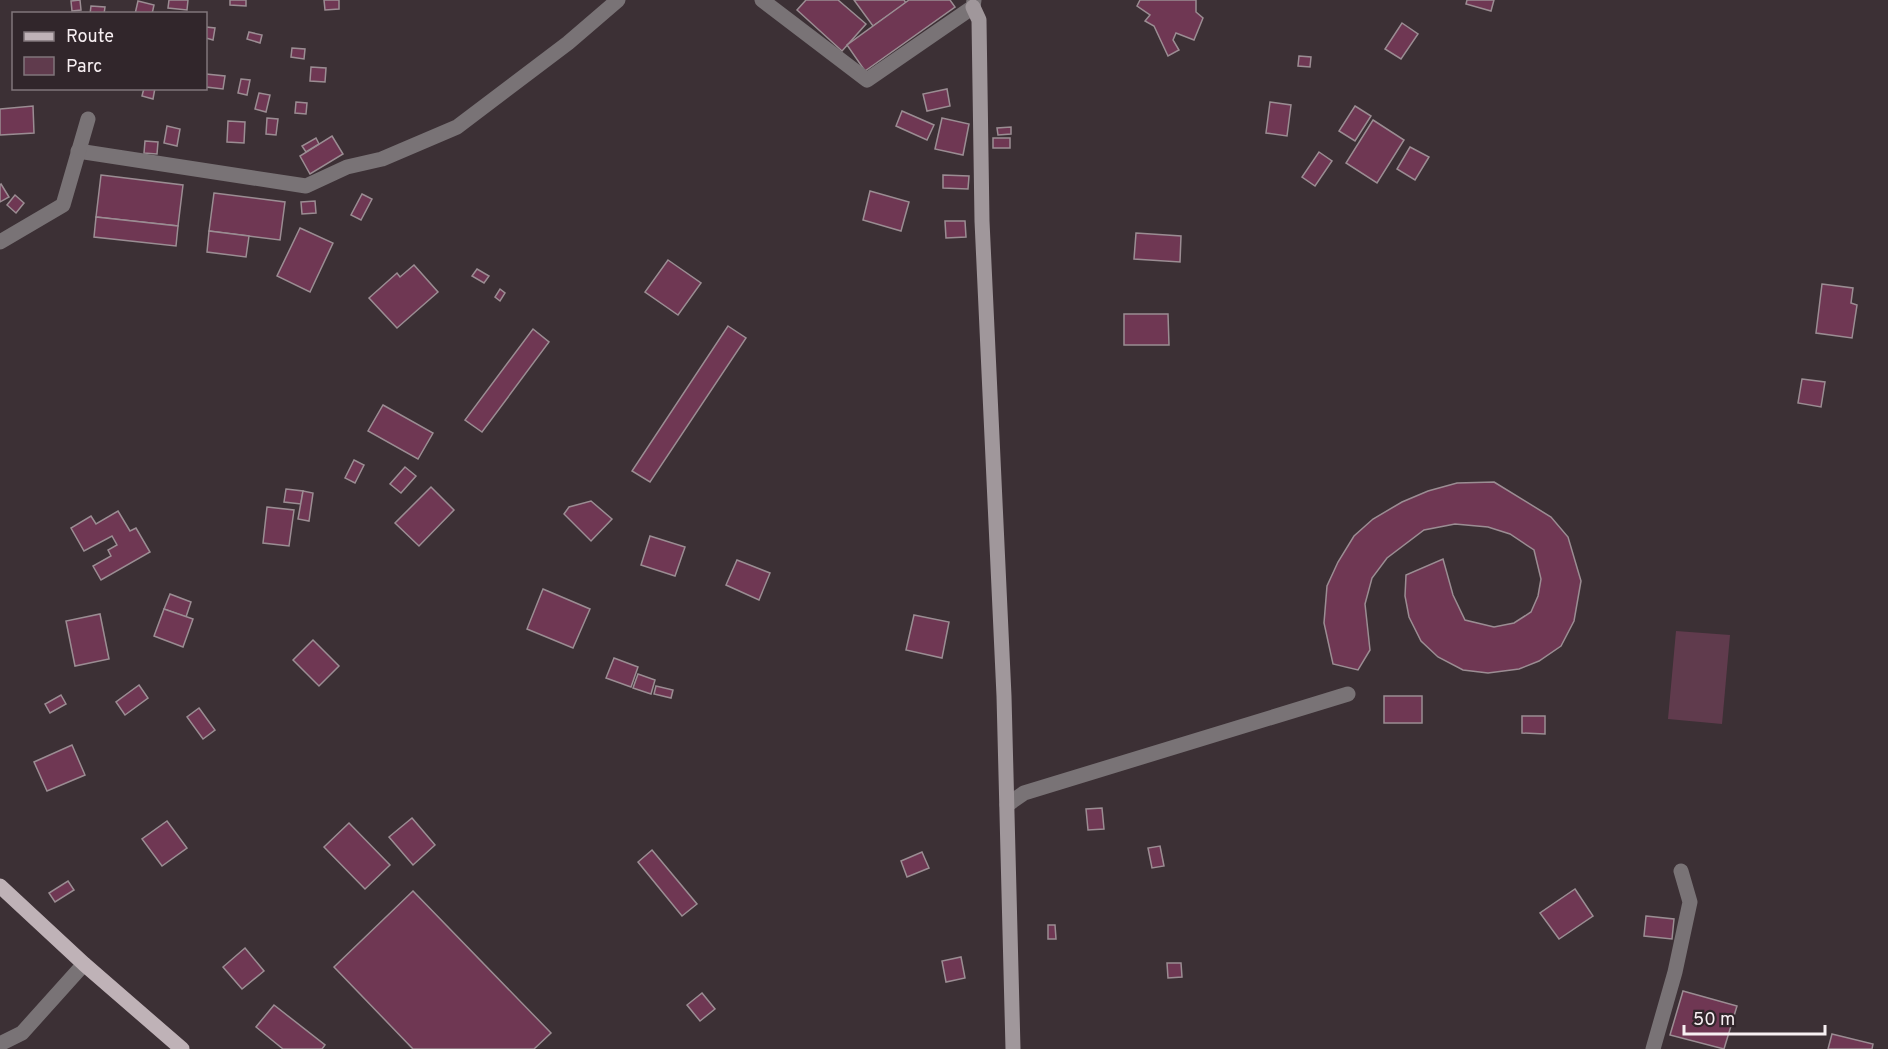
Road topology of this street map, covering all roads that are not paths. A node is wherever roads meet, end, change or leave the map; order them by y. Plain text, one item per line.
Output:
1 (618, 0) edge
2 (762, 0) edge
3 (974, 3) edge
4 (88, 119) dead end
5 (78, 151) junction
6 (0, 242) edge
7 (1348, 694) dead end
8 (1006, 805) junction
9 (1681, 871) dead end
10 (0, 886) edge
11 (84, 964) junction
12 (0, 1044) edge
13 (182, 1049) edge
14 (1013, 1049) edge
15 (1653, 1049) edge

1 - 5 street
2 - 3 street
3 - 8 street
4 - 5 street
5 - 6 street
7 - 8 street
8 - 14 street
9 - 15 street
10 - 11 main road
11 - 12 street
11 - 13 main road

